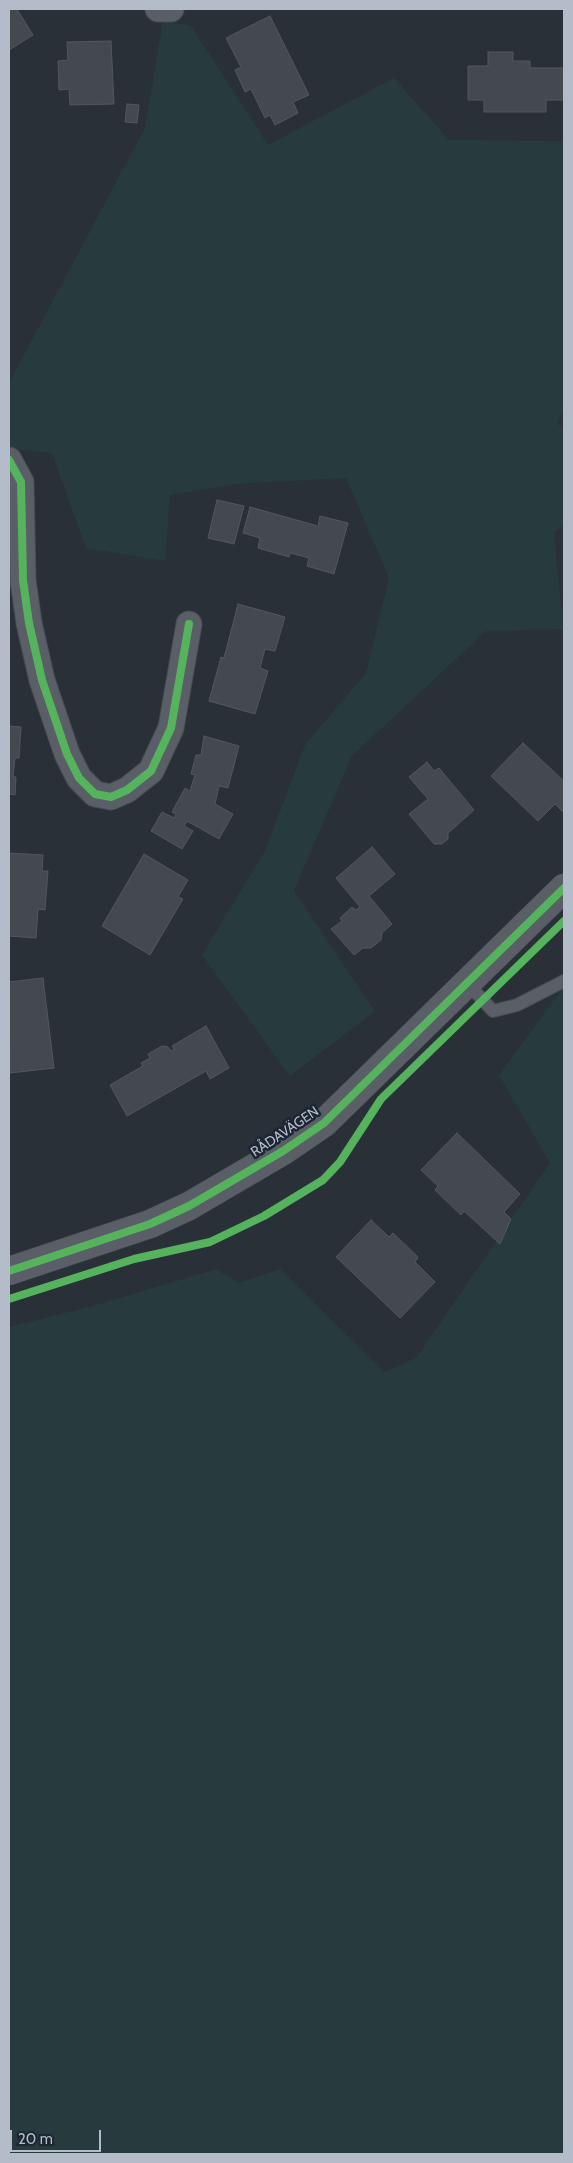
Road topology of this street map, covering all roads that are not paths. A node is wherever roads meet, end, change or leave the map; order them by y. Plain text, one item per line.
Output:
1 (158, 9) edge
2 (171, 9) edge
3 (9, 460) edge
4 (189, 624) dead end
5 (564, 888) edge
6 (564, 981) edge
7 (467, 984) junction
8 (9, 1271) edge

1 - 2 street
3 - 4 street
5 - 7 street, RÅDAVÄGEN
6 - 7 lane
7 - 8 street, RÅDAVÄGEN

